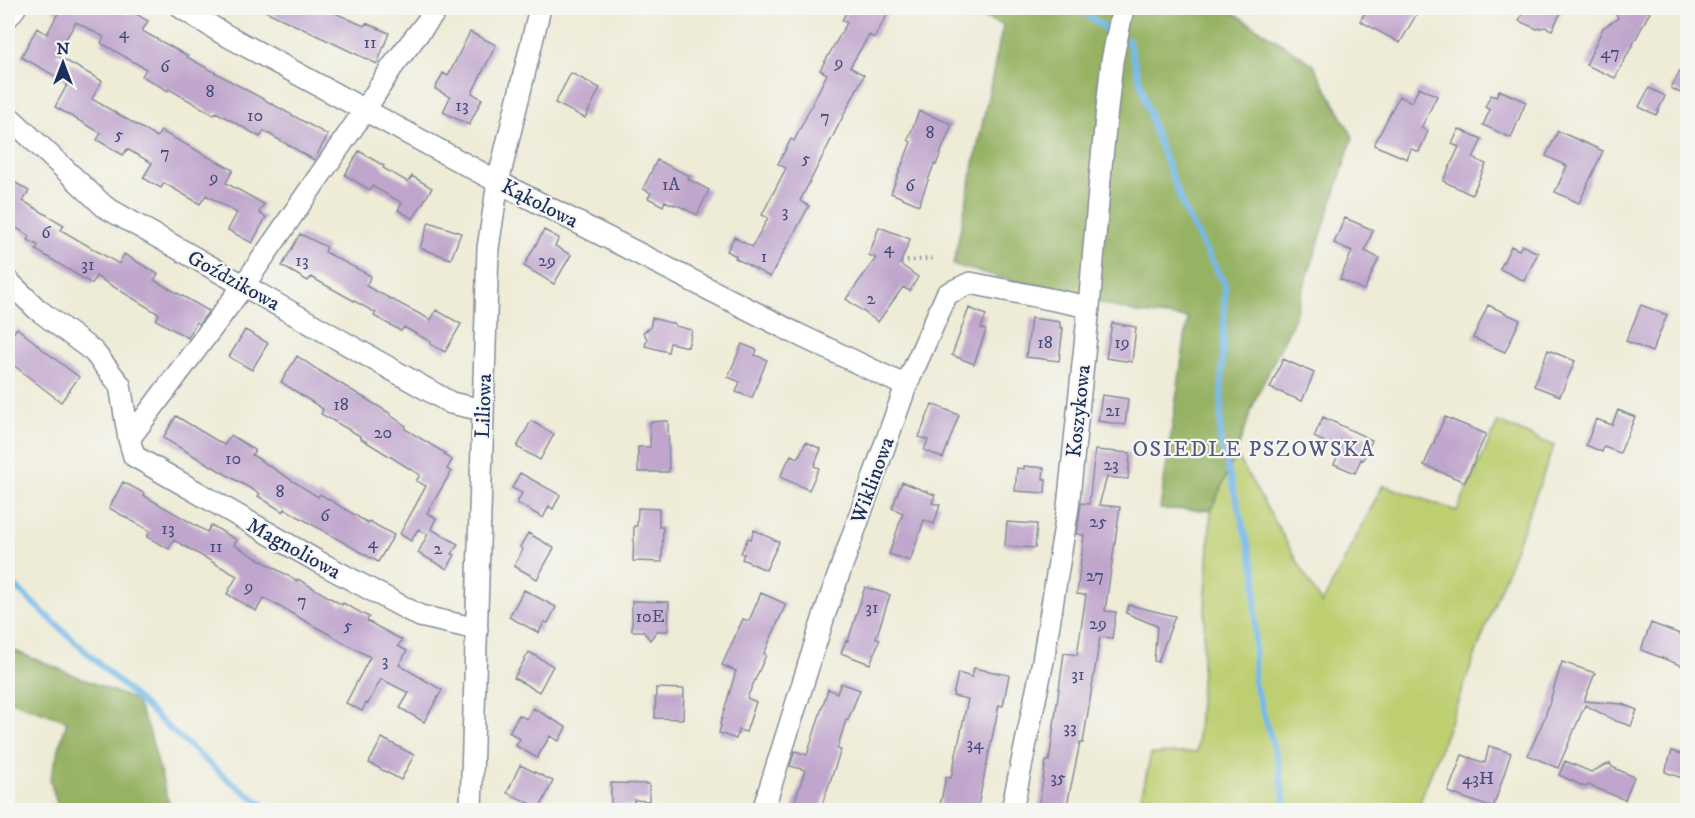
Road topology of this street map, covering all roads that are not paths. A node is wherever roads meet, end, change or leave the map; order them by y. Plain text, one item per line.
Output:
1 (15, 8) edge
2 (182, 8) edge
3 (438, 8) edge
4 (540, 8) edge
5 (1123, 8) edge
6 (8, 17) edge
7 (365, 110) junction
8 (8, 116) edge
9 (498, 182) junction
10 (8, 281) edge
11 (244, 285) junction
12 (1089, 307) junction
13 (906, 386) junction
14 (483, 410) junction
15 (129, 439) junction
16 (477, 629) junction
17 (471, 810) edge
18 (763, 810) edge
19 (1012, 810) edge

1 - 6 street
2 - 7 street, Kąkolowa
3 - 7 street
4 - 9 street, Liliowa
5 - 12 street, Koszykowa
7 - 9 street, Kąkolowa
7 - 11 street
8 - 11 street, Goździkowa
9 - 13 street, Kąkolowa
9 - 14 street, Liliowa
10 - 15 street
11 - 14 street, Goździkowa
11 - 15 street
12 - 13 street, Wiklinowa
12 - 19 street, Koszykowa
13 - 18 street, Wiklinowa
14 - 16 street, Liliowa
15 - 16 street, Magnoliowa
16 - 17 street, Liliowa

